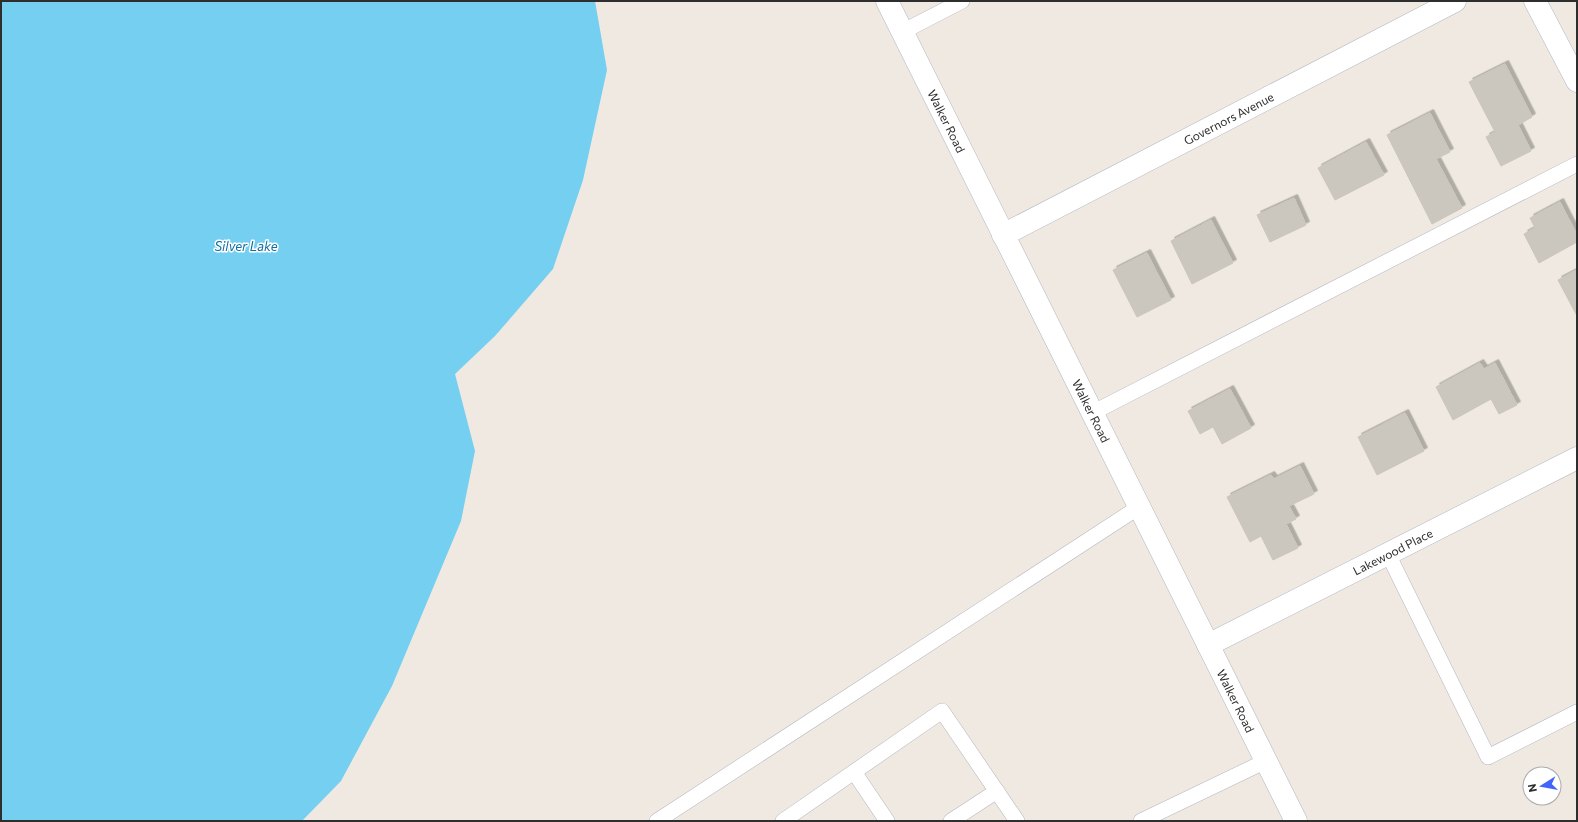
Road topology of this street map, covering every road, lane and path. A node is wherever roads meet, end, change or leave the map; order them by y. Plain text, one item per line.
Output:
1 (887, 1) edge
2 (962, 1) edge
3 (1454, 1) edge
4 (1535, 1) edge
5 (902, 32) junction
6 (1577, 82) edge
7 (1577, 164) edge
8 (1003, 235) junction
9 (1092, 413) junction
10 (1577, 458) edge
11 (1139, 507) junction
12 (1388, 554) junction
13 (1208, 645) junction
14 (1577, 712) edge
15 (1266, 761) junction
16 (854, 772) junction
17 (997, 790) junction
18 (790, 819) edge
19 (657, 821) edge
20 (887, 821) edge
21 (951, 821) edge
22 (1017, 821) edge
23 (1141, 821) edge
24 (1296, 821) edge

1 - 5 street, Walker Road
2 - 5 lane
3 - 8 street, Governors Avenue
4 - 6 street
5 - 8 street, Walker Road
7 - 9 lane
8 - 9 street, Walker Road
9 - 11 street, Walker Road
10 - 12 street, Lakewood Place
11 - 13 street, Walker Road
11 - 19 lane
12 - 13 street, Lakewood Place
12 - 14 lane
13 - 15 street, Walker Road
15 - 23 lane
15 - 24 street, Walker Road
16 - 17 lane
16 - 18 lane
16 - 20 lane
17 - 21 lane
17 - 22 lane

